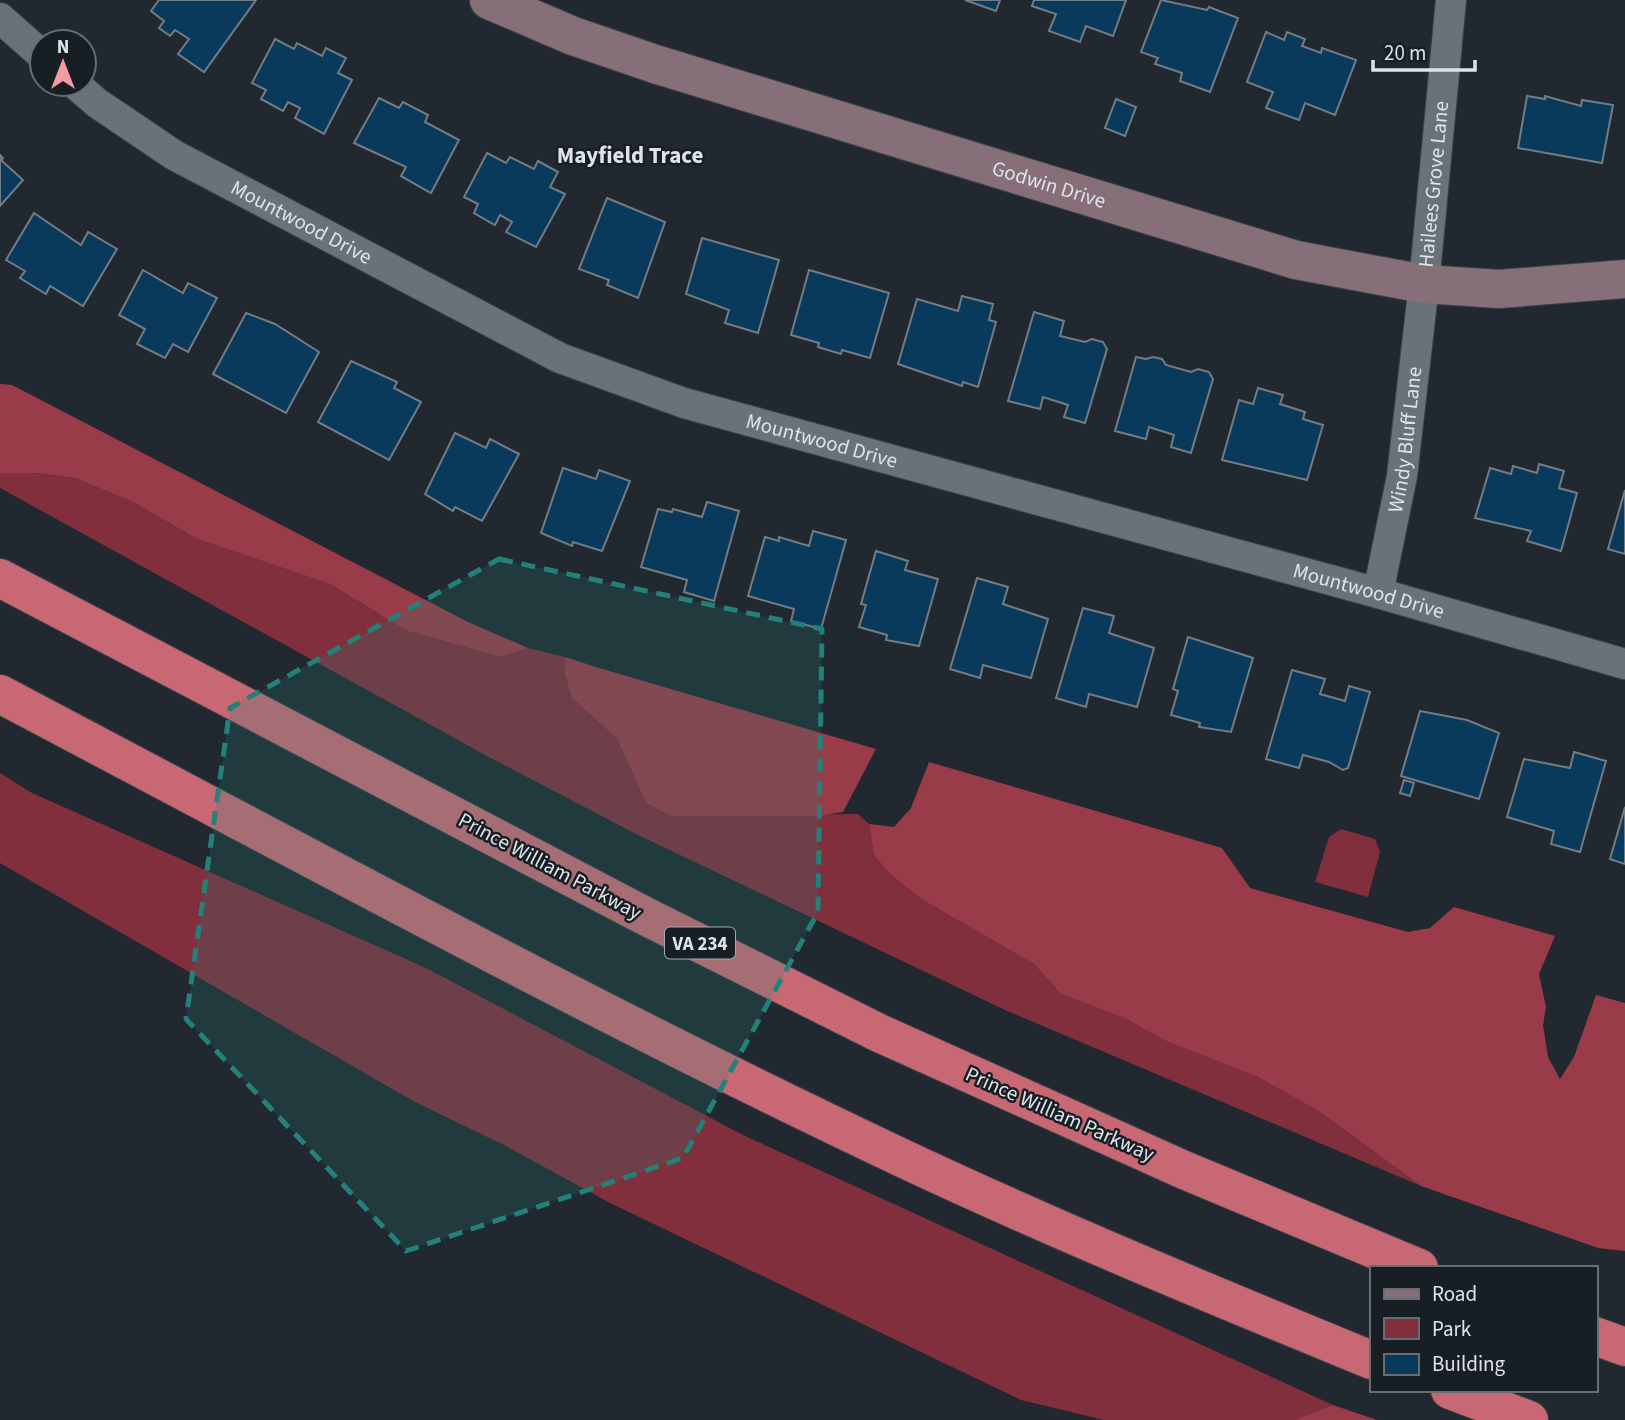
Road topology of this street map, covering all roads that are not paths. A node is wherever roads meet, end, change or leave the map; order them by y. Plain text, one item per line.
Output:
1 (489, 0) edge
2 (1451, 0) edge
3 (0, 18) edge
4 (28, 43) edge
5 (91, 98) edge
6 (1625, 279) edge
7 (1424, 284) junction
8 (0, 578) edge
9 (1378, 593) junction
10 (1625, 664) edge
11 (0, 694) edge
12 (1414, 1266) edge
13 (1597, 1337) edge
14 (1625, 1347) edge
15 (1370, 1360) edge
16 (1455, 1392) edge
17 (1529, 1420) edge

1 - 7 street, Godwin Drive
2 - 7 street, Hailees Grove Lane
3 - 4 street
5 - 9 street, Mountwood Drive
6 - 7 street, Godwin Drive
7 - 9 street, Windy Bluff Lane
8 - 12 highway, Prince William Parkway / VA 234
9 - 10 street, Mountwood Drive
11 - 15 highway
13 - 14 highway
16 - 17 highway

